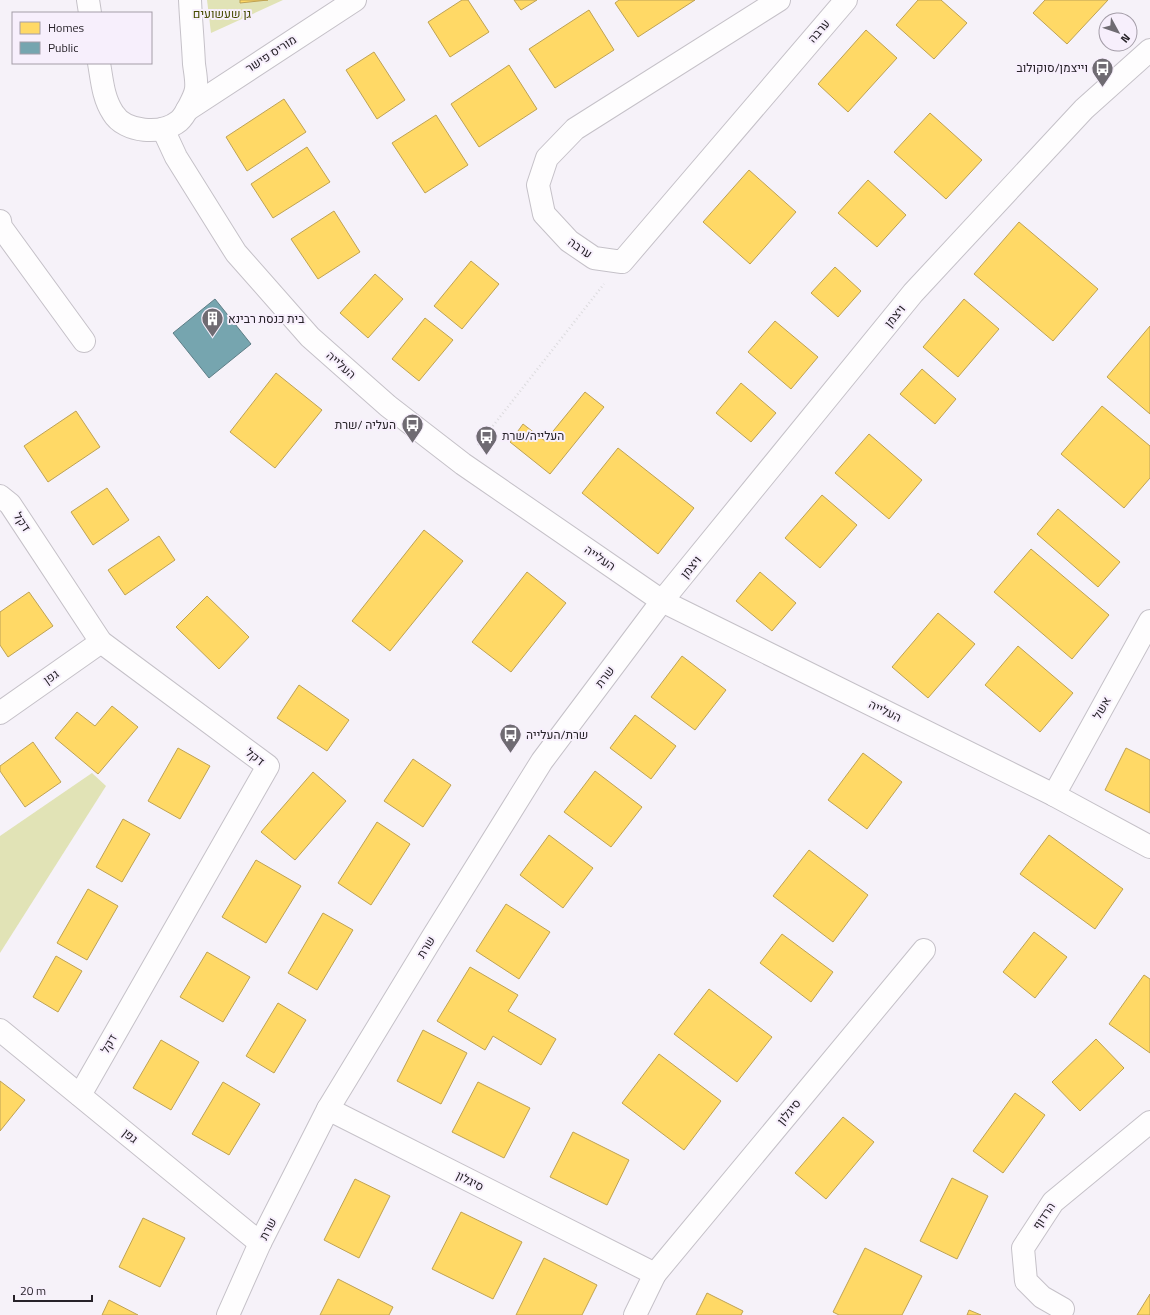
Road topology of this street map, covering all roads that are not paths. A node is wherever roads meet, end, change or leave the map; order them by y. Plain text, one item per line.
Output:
1 (88, 0) edge
2 (190, 0) edge
3 (355, 0) edge
4 (779, 0) edge
5 (846, 0) edge
6 (90, 12) edge
7 (1150, 50) edge
8 (99, 64) edge
9 (187, 110) junction
10 (163, 128) junction
11 (0, 221) edge
12 (84, 341) dead end
13 (0, 496) edge
14 (662, 601) junction
15 (1150, 621) edge
16 (101, 642) junction
17 (0, 713) edge
18 (1054, 795) junction
19 (1150, 847) edge
20 (924, 950) dead end
21 (0, 1030) edge
22 (80, 1095) junction
23 (328, 1109) junction
24 (1150, 1122) edge
25 (260, 1243) junction
26 (654, 1274) junction
27 (1063, 1309) dead end
28 (228, 1315) edge
29 (635, 1315) edge

1 - 6 street
2 - 9 street
3 - 9 street, מוריס פישר
4 - 5 street, ערבה
7 - 14 street, ויצמן
8 - 10 street
9 - 10 street
10 - 14 street, העלייה
11 - 12 street
13 - 16 street, דקל
14 - 18 street, העלייה
14 - 23 street, שרת
15 - 18 street, אשל
16 - 17 street, גפן
16 - 22 street, דקל
18 - 19 street, העלייה
20 - 26 street, סיגלון
21 - 22 street, גפן
22 - 25 street, גפן
23 - 25 street, שרת
23 - 26 street, סיגלון
24 - 27 street, הרדוף
25 - 28 street, שרת
26 - 29 street, סיגלון

